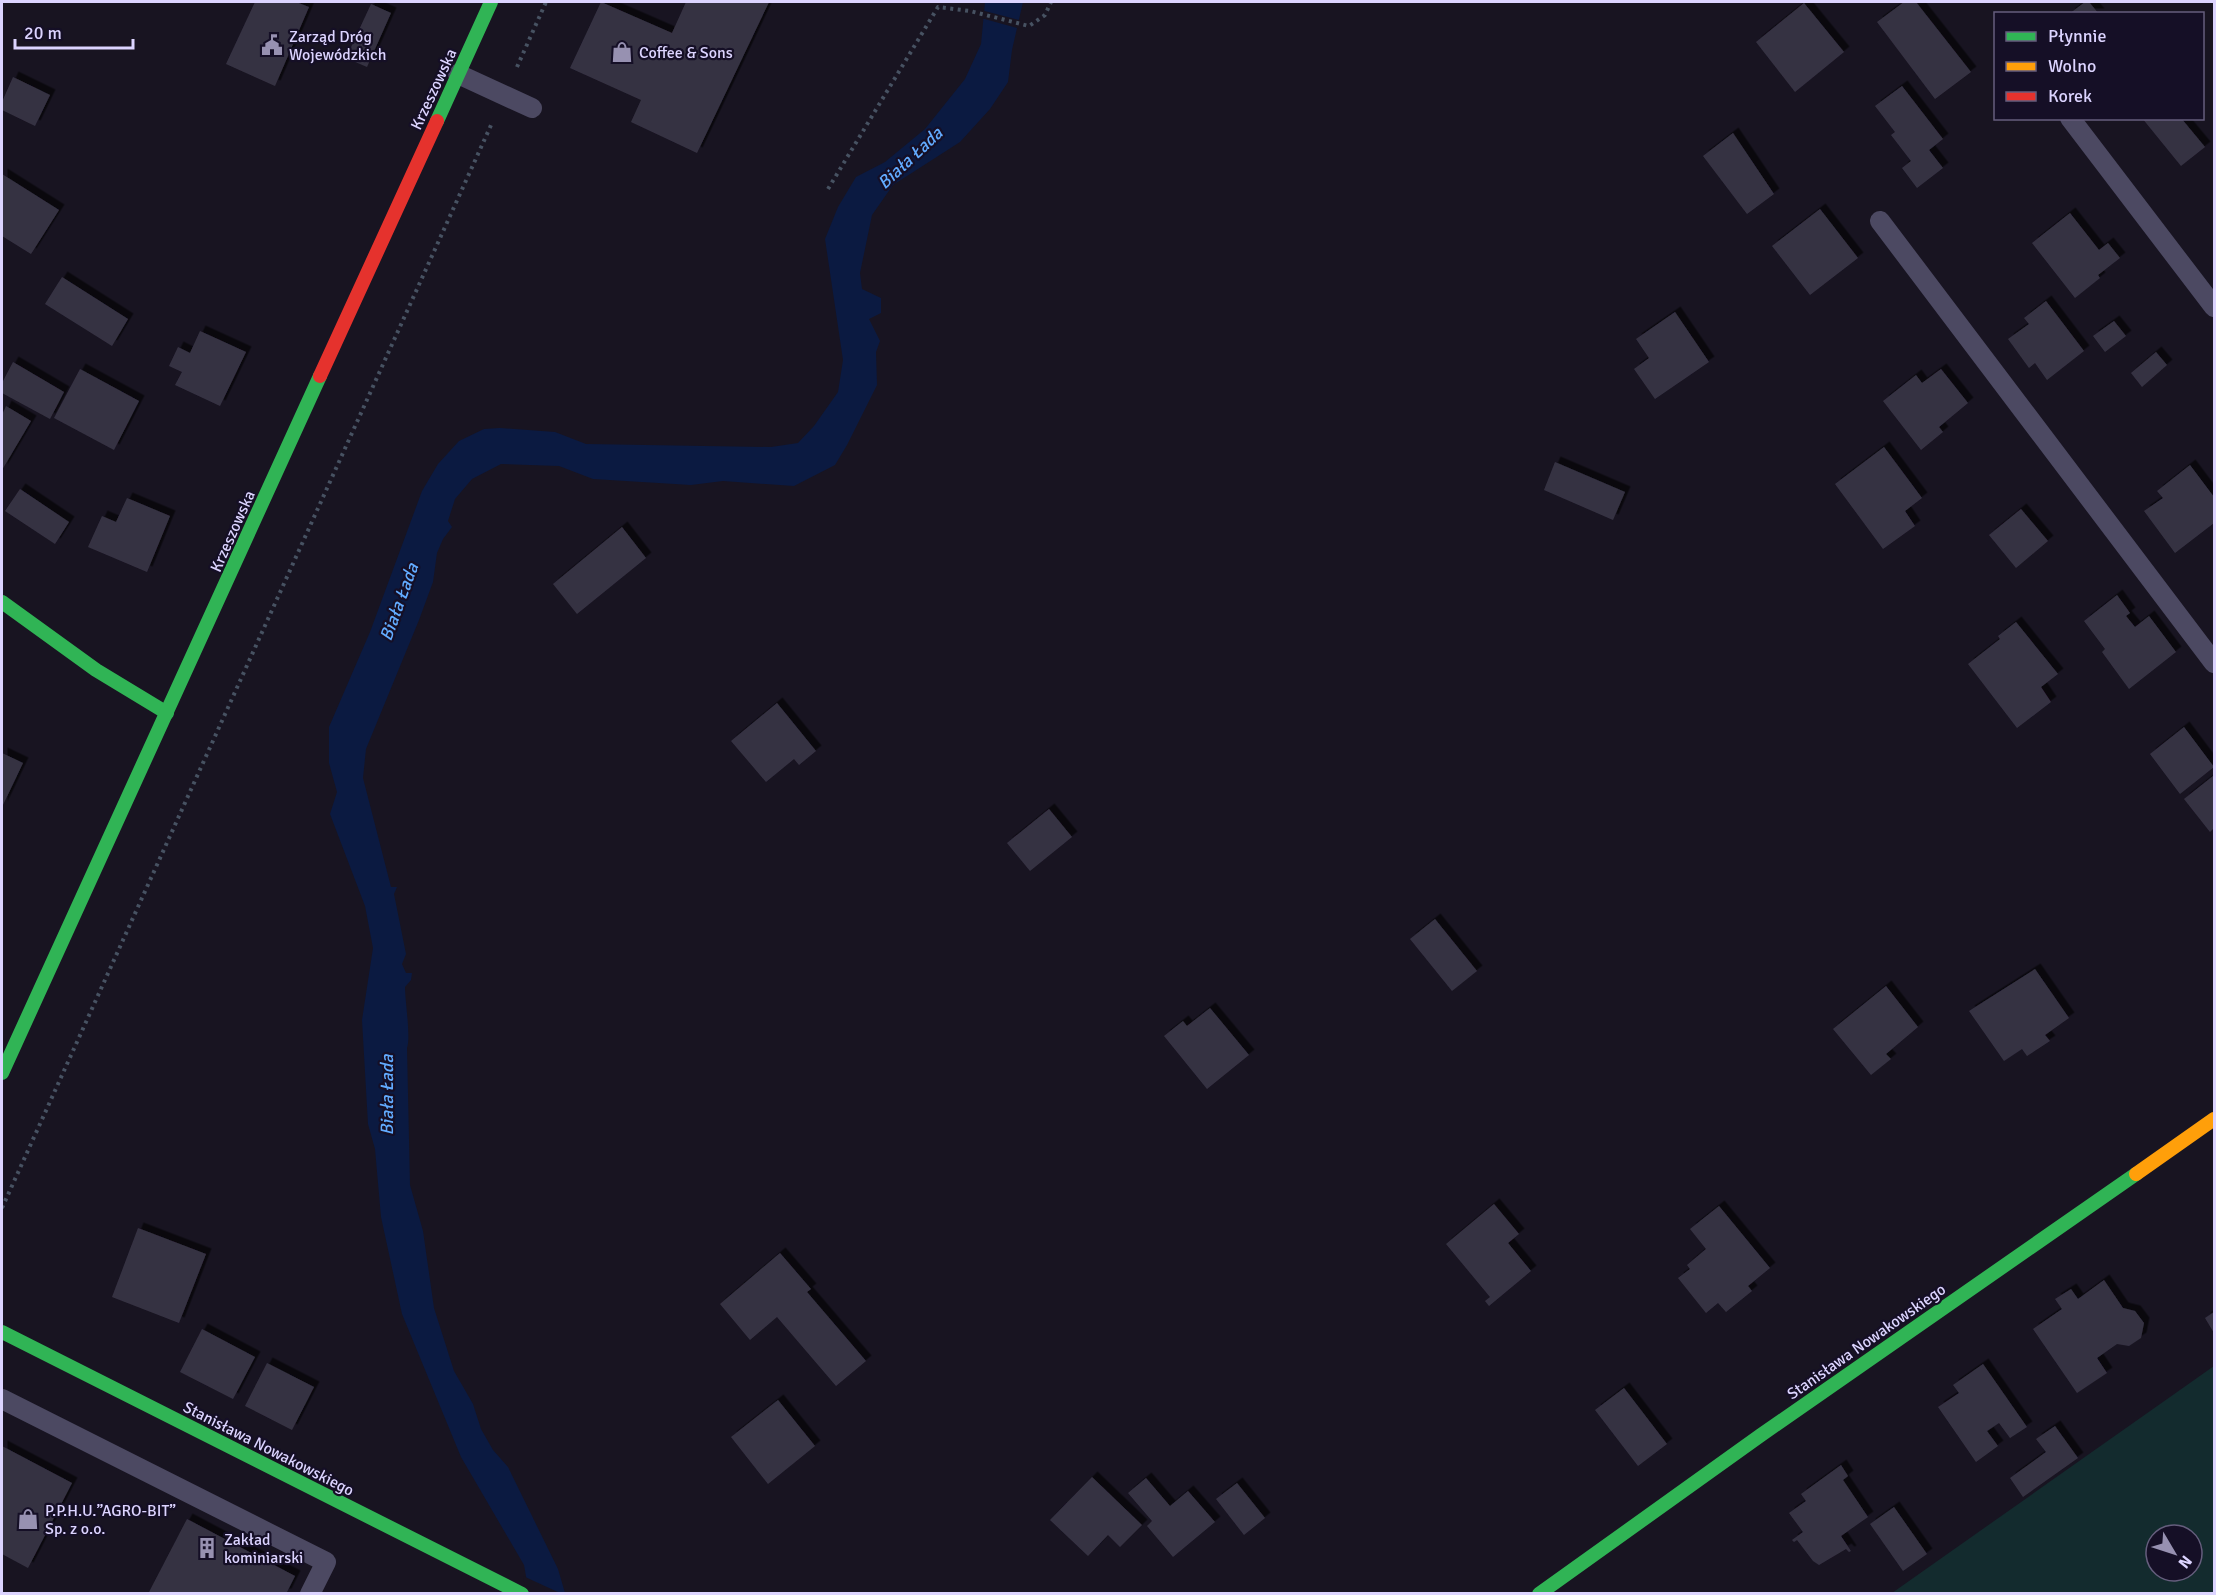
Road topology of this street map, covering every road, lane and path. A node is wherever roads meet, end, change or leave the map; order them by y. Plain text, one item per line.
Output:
1 (491, 2) edge
2 (546, 2) edge
3 (1051, 2) edge
4 (458, 74) junction
5 (504, 95) junction
6 (532, 108) dead end
7 (2072, 120) edge
8 (828, 189) dead end
9 (1880, 221) dead end
10 (2214, 307) edge
11 (2, 602) edge
12 (2214, 663) edge
13 (167, 713) junction
14 (2, 1073) edge
15 (2214, 1119) edge
16 (2, 1208) edge
17 (2, 1332) edge
18 (2, 1399) edge
19 (310, 1593) edge
20 (522, 1593) edge
21 (1539, 1593) edge

1 - 4 street, Krzeszowska
2 - 5 path
3 - 8 path
4 - 5 lane
4 - 13 street, Krzeszowska
5 - 6 lane
5 - 16 path
7 - 10 lane
9 - 12 lane
11 - 13 street
13 - 14 street, Krzeszowska
15 - 21 street, Stanisława Nowakowskiego
17 - 20 street, Stanisława Nowakowskiego
18 - 19 lane

